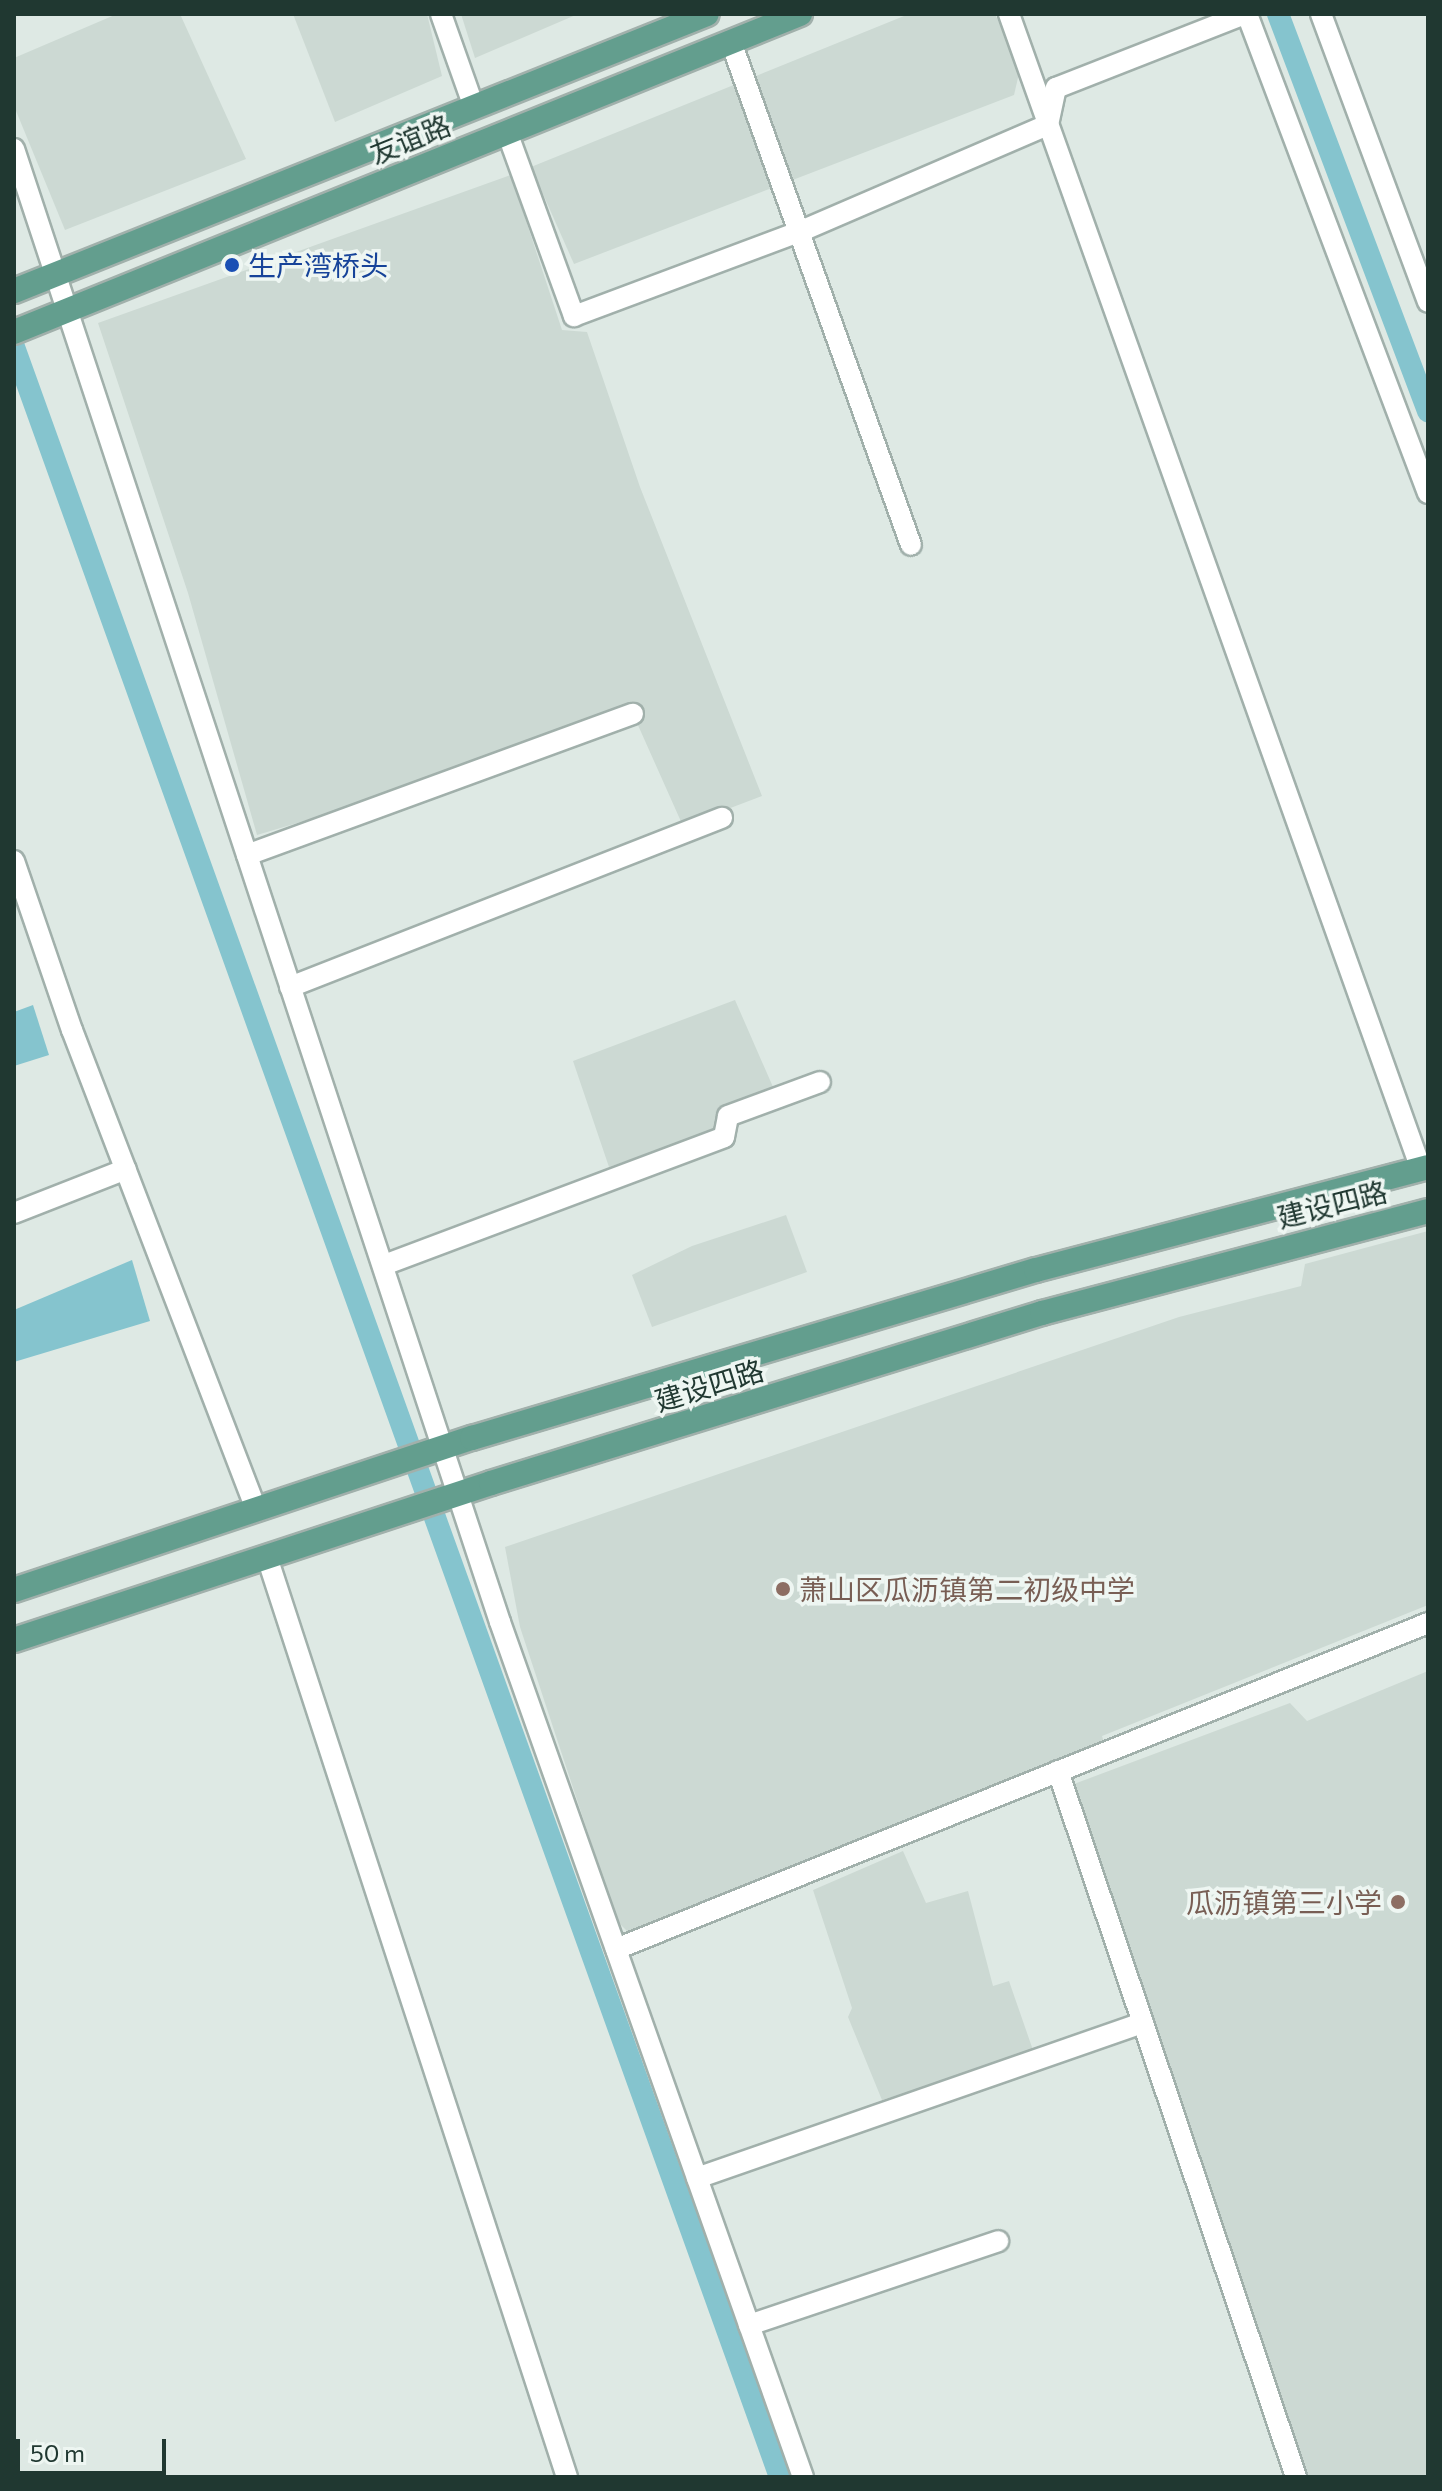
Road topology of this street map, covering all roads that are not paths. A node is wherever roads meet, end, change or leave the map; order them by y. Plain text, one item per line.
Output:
1 (441, 14) edge
2 (707, 14) edge
3 (800, 14) edge
4 (1009, 14) edge
5 (1246, 14) edge
6 (1321, 14) edge
7 (731, 42) junction
8 (474, 107) junction
9 (1048, 125) junction
10 (507, 132) junction
11 (14, 149) edge
12 (799, 232) junction
13 (55, 275) junction
14 (19, 289) edge
15 (1428, 302) edge
16 (67, 310) junction
17 (14, 332) edge
18 (1428, 493) edge
19 (911, 545) dead end
20 (633, 714) dead end
21 (722, 818) dead end
22 (247, 855) junction
23 (14, 861) edge
24 (23, 917) edge
25 (290, 987) junction
26 (820, 1082) dead end
27 (1424, 1168) edge
28 (126, 1169) junction
29 (1428, 1211) edge
30 (14, 1213) edge
31 (384, 1265) junction
32 (256, 1509) junction
33 (267, 1557) junction
34 (14, 1590) edge
35 (1428, 1623) edge
36 (14, 1640) edge
37 (1058, 1771) junction
38 (616, 1949) junction
39 (1143, 2023) junction
40 (697, 2178) junction
41 (998, 2241) dead end
42 (749, 2325) junction
43 (567, 2477) edge
44 (803, 2477) edge
45 (1296, 2477) edge

1 - 8 street
2 - 8 main road, 友谊路
3 - 7 main road, 友谊路
4 - 9 street
5 - 9 street
5 - 18 street
6 - 15 street
7 - 10 main road, 友谊路
7 - 12 street
8 - 13 main road, 友谊路
9 - 12 street
9 - 27 street
10 - 12 street
10 - 16 main road, 友谊路
11 - 13 street
12 - 19 street
13 - 14 main road, 友谊路
13 - 16 street
16 - 17 main road, 友谊路
16 - 22 street
20 - 22 street
21 - 25 street
22 - 25 street
23 - 24 street
24 - 28 street
25 - 31 street
26 - 31 street
27 - 32 main road, 建设四路
28 - 30 street
28 - 32 street
29 - 33 main road, 建设四路
31 - 38 street
32 - 34 main road, 建设四路
33 - 36 main road, 建设四路
33 - 43 street
35 - 37 street
37 - 38 street
37 - 39 street
38 - 40 street
39 - 40 street
39 - 45 street
40 - 42 street
41 - 42 street
42 - 44 street

